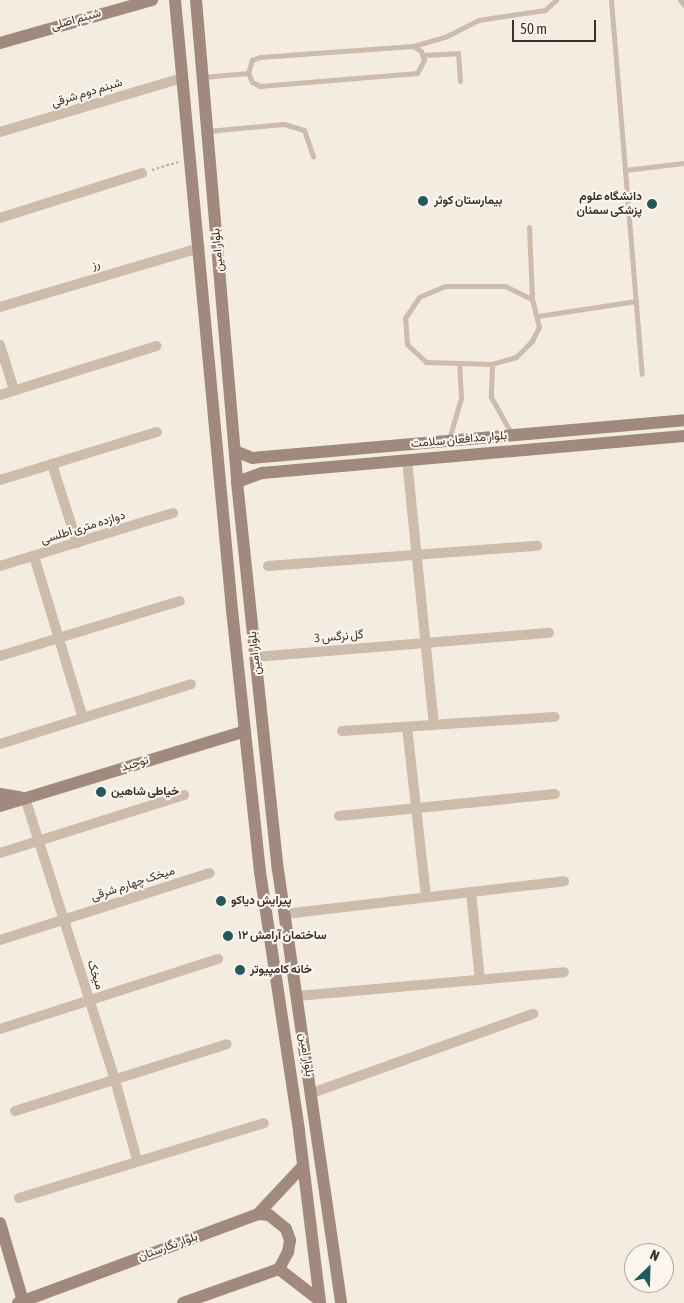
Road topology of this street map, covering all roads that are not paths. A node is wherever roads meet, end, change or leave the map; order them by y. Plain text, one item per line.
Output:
1 (152, 0) edge
2 (175, 0) edge
3 (196, 0) edge
4 (556, 0) edge
5 (611, 0) edge
6 (680, 0) edge
7 (684, 5) edge
8 (0, 42) edge
9 (413, 46) junction
10 (423, 55) junction
11 (248, 73) junction
12 (203, 77) junction
13 (182, 78) junction
14 (460, 81) dead end
15 (208, 131) junction
16 (0, 132) edge
17 (313, 156) dead end
18 (684, 163) edge
19 (625, 170) junction
20 (142, 173) road end
21 (0, 218) edge
22 (529, 227) dead end
23 (199, 248) junction
24 (532, 299) junction
25 (636, 301) junction
26 (0, 307) edge
27 (538, 316) junction
28 (0, 345) edge
29 (156, 346) dead end
30 (227, 346) junction
31 (208, 347) junction
32 (460, 364) junction
33 (492, 364) junction
34 (642, 374) dead end
35 (14, 390) junction
36 (0, 395) edge
37 (684, 420) edge
38 (602, 427) junction
39 (568, 430) junction
40 (158, 432) dead end
41 (511, 435) junction
42 (684, 436) edge
43 (449, 440) junction
44 (603, 443) junction
45 (569, 446) junction
46 (235, 451) junction
47 (260, 458) junction
48 (407, 460) junction
49 (52, 464) junction
50 (262, 473) junction
51 (0, 480) edge
52 (238, 482) junction
53 (172, 513) dead end
54 (77, 543) junction
55 (537, 546) dead end
56 (417, 554) junction
57 (34, 556) junction
58 (0, 566) edge
59 (268, 566) dead end
60 (180, 601) dead end
61 (250, 606) junction
62 (232, 610) junction
63 (549, 634) dead end
64 (59, 638) junction
65 (426, 642) junction
66 (0, 656) edge
67 (255, 657) junction
68 (191, 684) dead end
69 (555, 717) dead end
70 (84, 718) junction
71 (434, 725) junction
72 (407, 727) junction
73 (245, 731) junction
74 (342, 731) dead end
75 (0, 744) edge
76 (0, 794) edge
77 (184, 794) dead end
78 (555, 794) dead end
79 (25, 798) junction
80 (0, 806) edge
81 (414, 808) junction
82 (339, 816) dead end
83 (39, 841) junction
84 (0, 853) edge
85 (278, 870) junction
86 (260, 872) junction
87 (210, 873) dead end
88 (564, 882) dead end
89 (471, 892) junction
90 (426, 897) junction
91 (285, 914) junction
92 (64, 919) junction
93 (0, 940) edge
94 (218, 959) dead end
95 (564, 972) dead end
96 (480, 980) junction
97 (297, 996) junction
98 (90, 1000) junction
99 (533, 1014) dead end
100 (0, 1029) edge
101 (227, 1044) dead end
102 (115, 1080) junction
103 (312, 1093) junction
104 (15, 1112) dead end
105 (264, 1123) dead end
106 (137, 1160) junction
107 (302, 1167) junction
108 (19, 1198) dead end
109 (258, 1214) junction
110 (0, 1223) edge
111 (279, 1269) junction
112 (319, 1301) edge
113 (20, 1302) edge
114 (183, 1303) edge
115 (341, 1303) edge

1 - 8 main road, شبنم اصلی
2 - 13 main road, بلوار امین
3 - 12 main road, بلوار امین
4 - 9 lane
5 - 19 lane
6 - 7 lane
9 - 10 lane
9 - 11 lane
10 - 11 lane
10 - 14 lane
11 - 12 lane
12 - 15 main road, بلوار امین
13 - 16 street, شبنم دوم شرقی
13 - 23 main road, بلوار امین
15 - 17 lane
15 - 30 main road, بلوار امین
18 - 19 lane
19 - 25 lane
20 - 21 street
22 - 24 lane
23 - 26 street, رز
23 - 31 main road, بلوار امین
24 - 27 lane
24 - 32 lane
25 - 27 lane
25 - 34 lane
27 - 33 lane
28 - 35 street
29 - 35 street
30 - 31 main road
30 - 46 main road, بلوار امین
31 - 62 main road, بلوار امین
32 - 33 lane
32 - 43 lane
33 - 41 lane
35 - 36 street
37 - 38 main road, بلوار مدافعان سلامت
38 - 39 main road, بلوار مدافعان سلامت
38 - 44 main road
39 - 41 main road, بلوار مدافعان سلامت
39 - 45 main road
40 - 49 street
41 - 43 main road, بلوار مدافعان سلامت
42 - 44 main road, بلوار مدافعان سلامت
43 - 47 main road, بلوار مدافعان سلامت
44 - 45 main road, بلوار مدافعان سلامت
45 - 48 main road, بلوار مدافعان سلامت
46 - 47 main road, بلوار مدافعان سلامت
46 - 52 main road, بلوار امین
47 - 50 main road
48 - 50 main road, بلوار مدافعان سلامت
48 - 56 street
49 - 51 street
49 - 54 street
50 - 52 main road, بلوار مدافعان سلامت
52 - 61 main road, بلوار امین
53 - 54 street, دوازده متری اطلسی
54 - 57 street, دوازده متری اطلسی
55 - 56 street
56 - 59 street
56 - 65 street
57 - 58 street, دوازده متری اطلسی
57 - 64 street
60 - 64 street
61 - 62 main road
61 - 67 main road, بلوار امین
62 - 73 main road, بلوار امین
63 - 65 street, گل نرگس 3
64 - 66 street
64 - 70 street
65 - 67 street, گل نرگس 3
65 - 71 street
67 - 85 main road, بلوار امین
68 - 70 street
69 - 71 street
70 - 75 street
71 - 72 street
72 - 74 street
72 - 81 street
73 - 79 main road, توحید
73 - 86 main road, بلوار امین
76 - 79 main road, توحید
77 - 83 street
78 - 81 street
79 - 80 main road, توحید
79 - 83 street, میخک
81 - 82 street
81 - 90 street
83 - 84 street
83 - 92 street, میخک
85 - 86 main road
85 - 91 main road, بلوار امین
86 - 107 main road, بلوار امین
87 - 92 street, میخک چهارم شرقی
88 - 89 street
89 - 90 street
89 - 96 street
90 - 91 street
91 - 97 main road, بلوار امین
92 - 93 street, میخک چهارم شرقی
92 - 98 street, میخک
94 - 98 street
95 - 96 street
96 - 97 street
97 - 103 main road, بلوار امین
98 - 100 street
98 - 102 street, میخک
99 - 103 street
101 - 102 street
102 - 104 street
102 - 106 street, میخک
103 - 115 main road, بلوار امین
105 - 106 street
106 - 108 street
107 - 109 main road, بلوار نگارستان
107 - 112 main road, بلوار امین
109 - 111 main road
109 - 113 main road, بلوار نگارستان
110 - 113 main road
111 - 112 main road
111 - 114 main road

